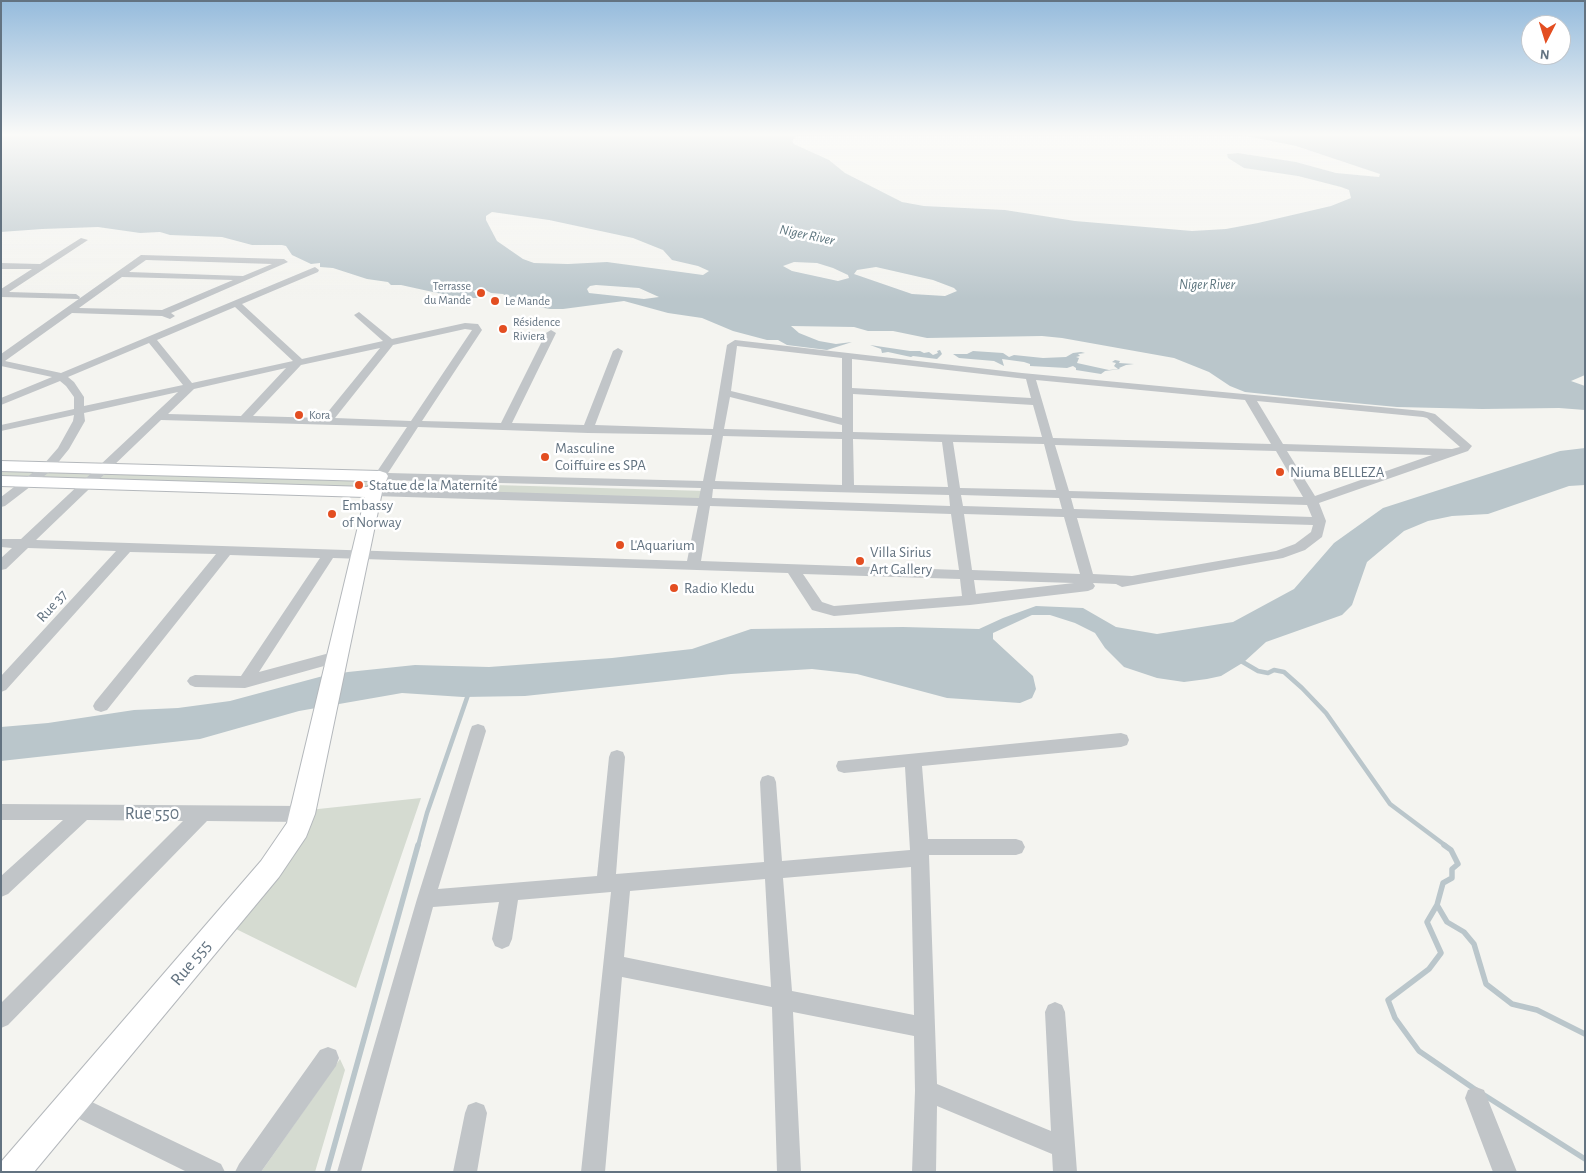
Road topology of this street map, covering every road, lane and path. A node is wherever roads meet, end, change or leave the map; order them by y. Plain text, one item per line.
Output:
1 (84, 240) dead end
2 (136, 254) dead end
3 (1, 266) edge
4 (41, 267) junction
5 (315, 270) dead end
6 (121, 274) junction
7 (245, 278) junction
8 (1, 293) edge
9 (76, 296) junction
10 (236, 303) junction
11 (69, 310) junction
12 (163, 313) junction
13 (358, 316) dead end
14 (188, 323) junction
15 (551, 334) dead end
16 (151, 339) junction
17 (390, 342) junction
18 (1, 350) edge
19 (618, 351) dead end
20 (847, 356) junction
21 (1, 359) edge
22 (1, 363) edge
23 (298, 363) junction
24 (61, 376) junction
25 (1030, 377) junction
26 (190, 387) junction
27 (848, 391) junction
28 (725, 393) junction
29 (1250, 399) junction
30 (1, 402) edge
31 (1038, 402) junction
32 (79, 411) junction
33 (158, 417) junction
34 (243, 420) junction
35 (326, 422) junction
36 (848, 424) junction
37 (414, 425) junction
38 (505, 427) junction
39 (1, 428) edge
40 (588, 430) junction
41 (718, 434) junction
42 (848, 436) junction
43 (947, 439) junction
44 (1049, 442) junction
45 (1279, 447) junction
46 (1452, 452) junction
47 (1, 466) edge
48 (48, 467) junction
49 (104, 468) junction
50 (1, 481) edge
51 (31, 482) junction
52 (88, 484) junction
53 (377, 484) junction
54 (708, 485) junction
55 (848, 489) junction
56 (955, 492) junction
57 (1064, 495) junction
58 (1, 502) edge
59 (1312, 502) junction
60 (705, 503) junction
61 (958, 510) junction
62 (1070, 514) junction
63 (1320, 522) junction
64 (1, 543) edge
65 (25, 544) junction
66 (127, 547) junction
67 (226, 551) junction
68 (329, 554) junction
69 (360, 555) junction
70 (1, 566) edge
71 (693, 566) junction
72 (793, 570) junction
73 (967, 576) junction
74 (1088, 579) junction
75 (1132, 580) junction
76 (970, 600) junction
77 (336, 664) junction
78 (194, 681) dead end
79 (245, 682) junction
80 (1, 686) edge
81 (101, 706) dead end
82 (478, 731) dead end
83 (1121, 740) dead end
84 (617, 757) dead end
85 (913, 760) junction
86 (844, 766) dead end
87 (768, 782) dead end
88 (1, 812) edge
89 (82, 814) junction
90 (202, 814) junction
91 (303, 814) junction
92 (1016, 847) dead end
93 (919, 853) junction
94 (774, 870) junction
95 (614, 883) junction
96 (1, 888) edge
97 (510, 892) junction
98 (426, 899) junction
99 (502, 939) dead end
100 (612, 965) junction
101 (782, 999) junction
102 (1055, 1012) dead end
103 (1, 1018) edge
104 (924, 1028) junction
105 (328, 1058) dead end
106 (926, 1091) junction
107 (1476, 1098) dead end
108 (72, 1103) junction
109 (476, 1113) dead end
110 (1063, 1147) junction
111 (13, 1172) edge
112 (213, 1172) edge
113 (248, 1172) edge
114 (349, 1172) edge
115 (465, 1172) edge
116 (593, 1172) edge
117 (789, 1172) edge
118 (924, 1172) edge
119 (1065, 1172) edge
120 (1505, 1172) edge

1 - 4 street
2 - 9 street
3 - 4 street
4 - 8 street
5 - 10 street
6 - 7 street
6 - 7 street
6 - 11 street
7 - 12 street
8 - 9 street
9 - 18 street
10 - 14 street
10 - 23 street
11 - 12 street
11 - 21 street
12 - 14 street
13 - 17 street
14 - 16 street
15 - 38 street
16 - 24 street
16 - 26 street
17 - 23 street
17 - 35 street
17 - 37 street
19 - 40 street
20 - 25 street
20 - 27 street
20 - 28 street
22 - 24 street
23 - 26 street
23 - 34 street
24 - 30 street
24 - 32 street
25 - 29 street
25 - 31 street
26 - 32 street
26 - 33 street
27 - 31 street
27 - 36 street
28 - 36 street
28 - 41 street
29 - 45 street
29 - 46 street
31 - 44 street
32 - 39 street
32 - 48 street
33 - 34 street
33 - 49 street
34 - 35 street
35 - 37 street
36 - 42 street
37 - 38 street
37 - 53 street
38 - 40 street
40 - 41 street
41 - 42 street
41 - 54 street
42 - 43 street
42 - 55 street
43 - 44 street
43 - 56 street
44 - 45 street
44 - 57 street
45 - 46 street
45 - 59 street
46 - 59 street
47 - 48 street
48 - 49 street
48 - 51 street
49 - 52 street
49 - 53 street
50 - 51 street
51 - 52 street
51 - 58 street
52 - 53 street
52 - 65 street
53 - 54 street
53 - 60 street
53 - 69 street, Rue 555
54 - 55 street
54 - 60 street
55 - 56 street
56 - 57 street
56 - 61 street
57 - 59 street
57 - 62 street
59 - 63 street
60 - 61 street
60 - 71 street
61 - 62 street
61 - 73 street
62 - 63 street
62 - 74 street
63 - 75 street
64 - 65 street
65 - 66 street
65 - 70 street
66 - 67 street
66 - 80 street, Rue 37
67 - 68 street
67 - 81 street
68 - 69 street
68 - 79 street
69 - 71 street
69 - 77 street, Rue 555
71 - 72 street
72 - 73 street
72 - 76 street
73 - 74 street
73 - 76 street
74 - 75 street
75 - 76 street
77 - 79 street
77 - 91 street, Rue 555
78 - 79 street
82 - 98 street
83 - 85 street
84 - 95 street
85 - 86 street
85 - 93 street
87 - 94 street
88 - 89 street, Rue 550
89 - 90 street, Rue 550
89 - 96 street
90 - 91 street, Rue 550
90 - 103 street
91 - 108 street, Rue 555
92 - 93 street
93 - 94 street
93 - 104 street
94 - 95 street
94 - 101 street
95 - 97 street
95 - 100 street
97 - 98 street
97 - 99 street
98 - 114 street
100 - 101 street
100 - 116 street
101 - 104 street
101 - 117 street
102 - 110 street
104 - 106 street
105 - 113 street
106 - 110 street
106 - 118 street
107 - 120 street
108 - 111 street, Rue 555
108 - 112 street
109 - 115 street
110 - 119 street

